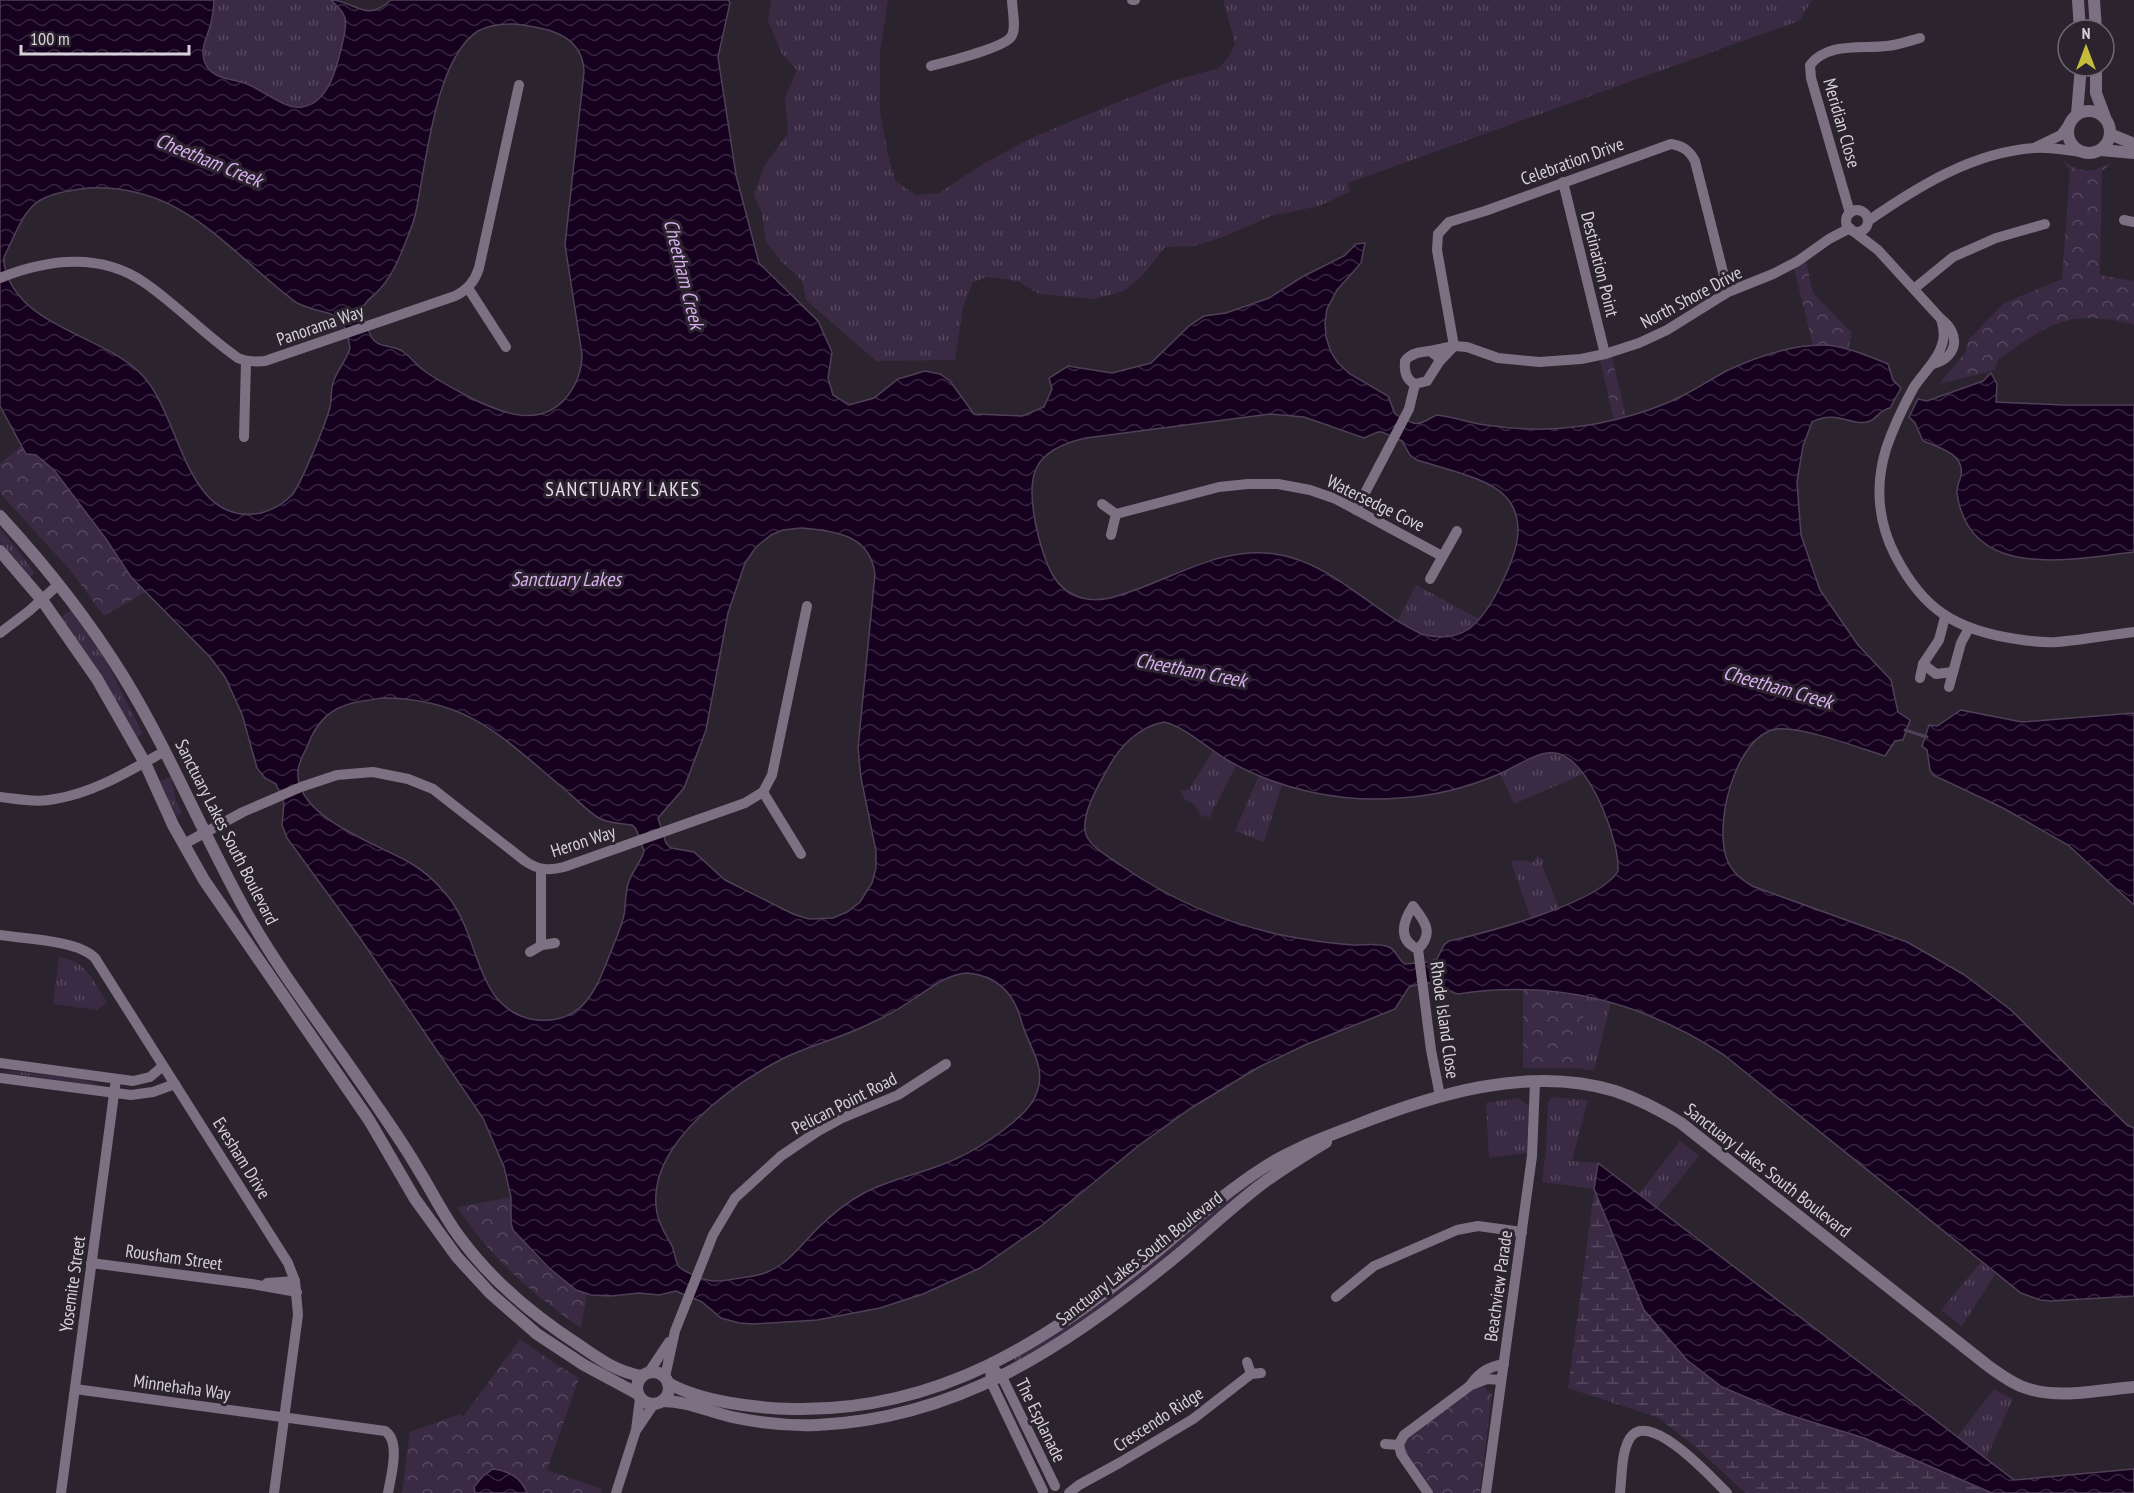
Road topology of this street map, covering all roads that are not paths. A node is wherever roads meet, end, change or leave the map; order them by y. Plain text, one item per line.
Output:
1 (1012, 0) edge
2 (2078, 0) edge
3 (2094, 0) edge
4 (2079, 18) edge
5 (2095, 18) edge
6 (1920, 38) dead end
7 (931, 66) dead end
8 (2079, 78) edge
9 (2096, 78) edge
10 (519, 85) dead end
11 (2105, 118) junction
12 (2073, 119) junction
13 (2110, 134) junction
14 (2134, 144) edge
15 (2036, 148) junction
16 (2101, 150) junction
17 (2081, 152) junction
18 (2134, 153) edge
19 (1563, 182) junction
20 (1891, 205) junction
21 (1854, 212) junction
22 (1868, 223) junction
23 (2045, 224) dead end
24 (1851, 230) junction
25 (1829, 239) junction
26 (1878, 250) junction
27 (4, 277) edge
28 (468, 288) junction
29 (1915, 288) junction
30 (1728, 292) junction
31 (1454, 346) junction
32 (506, 347) dead end
33 (1430, 351) junction
34 (1605, 354) junction
35 (246, 362) junction
36 (1439, 362) junction
37 (1415, 384) junction
38 (244, 437) dead end
39 (1102, 504) dead end
40 (1356, 510) junction
41 (1116, 514) junction
42 (0, 516) edge
43 (1457, 531) dead end
44 (1111, 535) dead end
45 (0, 551) edge
46 (1442, 556) junction
47 (1430, 579) dead end
48 (59, 584) junction
49 (42, 600) junction
50 (807, 606) dead end
51 (1945, 617) junction
52 (1969, 628) junction
53 (2134, 632) edge
54 (0, 633) edge
55 (1923, 664) junction
56 (1953, 672) junction
57 (1920, 678) dead end
58 (1949, 687) dead end
59 (165, 751) junction
60 (145, 763) junction
61 (764, 792) junction
62 (0, 797) edge
63 (204, 832) junction
64 (184, 844) junction
65 (801, 854) dead end
66 (541, 869) junction
67 (0, 935) edge
68 (555, 943) dead end
69 (541, 945) junction
70 (1418, 949) dead end
71 (530, 952) dead end
72 (0, 1063) edge
73 (946, 1064) dead end
74 (163, 1066) junction
75 (0, 1078) edge
76 (116, 1078) junction
77 (1534, 1082) junction
78 (175, 1084) junction
79 (114, 1093) junction
80 (1440, 1096) junction
81 (1348, 1128) junction
82 (419, 1170) junction
83 (403, 1179) junction
84 (1522, 1232) junction
85 (91, 1263) junction
86 (296, 1287) junction
87 (1336, 1297) dead end
88 (675, 1331) junction
89 (1247, 1362) dead end
90 (1503, 1364) junction
91 (990, 1366) junction
92 (645, 1374) junction
93 (997, 1379) junction
94 (666, 1380) junction
95 (1502, 1380) junction
96 (1471, 1385) junction
97 (2134, 1387) edge
98 (75, 1389) junction
99 (639, 1396) junction
100 (658, 1402) junction
101 (285, 1417) junction
102 (636, 1430) junction
103 (1385, 1444) dead end
104 (1399, 1445) junction
105 (1062, 1490) edge
106 (1043, 1492) edge
107 (61, 1493) edge
108 (274, 1493) edge
109 (388, 1493) edge
110 (615, 1493) edge
111 (1428, 1493) edge
112 (1486, 1493) edge
113 (1620, 1493) edge
114 (1727, 1493) edge

1 - 7 street
2 - 4 street
3 - 5 street
6 - 21 street, Meridian Close
8 - 12 street
9 - 11 street
10 - 28 street
11 - 12 street
11 - 13 street
12 - 15 street
12 - 17 street
13 - 14 street
13 - 16 street
15 - 17 street
15 - 20 street
16 - 17 street
16 - 18 street
19 - 30 street, Celebration Drive
19 - 31 street, Celebration Drive
19 - 34 street, Destination Point
20 - 21 street
20 - 22 street
21 - 22 street
21 - 24 street
21 - 25 street, North Shore Drive
22 - 24 street
22 - 26 street
23 - 29 street
24 - 25 street, North Shore Drive
24 - 26 street
25 - 30 street, North Shore Drive
26 - 29 street
27 - 35 street
28 - 32 street
28 - 35 street, Panorama Way
29 - 51 street
30 - 34 street, North Shore Drive
31 - 33 street, North Shore Drive
31 - 34 street, North Shore Drive
31 - 36 street
33 - 36 street
33 - 37 street, North Shore Drive
35 - 38 street
36 - 37 street
37 - 40 street
39 - 41 street
40 - 41 street, Watersedge Cove
40 - 46 street, Watersedge Cove
41 - 44 street
42 - 48 street, Sanctuary Lakes South Boulevard
43 - 46 street
45 - 49 street, Sanctuary Lakes South Boulevard
46 - 47 street
48 - 49 street
48 - 59 street, Sanctuary Lakes South Boulevard
49 - 54 street
49 - 60 street, Sanctuary Lakes South Boulevard
50 - 61 street
51 - 52 street
51 - 55 street
52 - 53 street
52 - 56 street
55 - 56 street
55 - 57 street
56 - 58 street
59 - 60 street
59 - 63 street, Sanctuary Lakes South Boulevard
60 - 62 street
60 - 64 street, Sanctuary Lakes South Boulevard
61 - 65 street
61 - 66 street, Heron Way
63 - 64 street, Heron Way
63 - 66 street, Heron Way
63 - 82 street, Sanctuary Lakes South Boulevard
64 - 83 street, Sanctuary Lakes South Boulevard
66 - 69 street
67 - 74 street, Evesham Drive
68 - 69 street
69 - 71 street
70 - 80 street, Rhode Island Close
72 - 76 street
73 - 88 street, Pelican Point Road
74 - 76 street
74 - 78 street, Evesham Drive
75 - 79 street
76 - 79 street, Yosemite Street
77 - 80 street, Sanctuary Lakes South Boulevard
77 - 84 street, Beachview Parade
77 - 97 street, Sanctuary Lakes South Boulevard
78 - 79 street
78 - 86 street, Evesham Drive
79 - 85 street, Yosemite Street
80 - 81 street, Sanctuary Lakes South Boulevard
81 - 91 street, Sanctuary Lakes South Boulevard
81 - 93 street, Sanctuary Lakes South Boulevard
82 - 83 street
82 - 92 street, Sanctuary Lakes South Boulevard
83 - 99 street, Sanctuary Lakes South Boulevard
84 - 87 street
84 - 90 street, Beachview Parade
85 - 86 street, Rousham Street
85 - 98 street, Yosemite Street
86 - 101 street, Evesham Drive
88 - 92 street, Pelican Point Road
88 - 94 street, Pelican Point Road
89 - 105 street, Crescendo Ridge
90 - 95 street, Beachview Parade
90 - 96 street
91 - 93 street, The Esplanade
91 - 94 street, Sanctuary Lakes South Boulevard
92 - 94 street, Sanctuary Lakes South Boulevard
92 - 99 street
93 - 100 street, Sanctuary Lakes South Boulevard
93 - 105 street, The Esplanade
93 - 106 street, The Esplanade
94 - 100 street
95 - 96 street
95 - 112 street, Beachview Parade
96 - 104 street
98 - 101 street, Minnehaha Way
98 - 107 street, Yosemite Street
99 - 100 street, Sanctuary Lakes South Boulevard
99 - 102 street
100 - 102 street
101 - 108 street, Evesham Drive
101 - 109 street, Minnehaha Way
102 - 110 street
103 - 104 street
104 - 111 street
105 - 106 street, Crescendo Ridge
113 - 114 street

